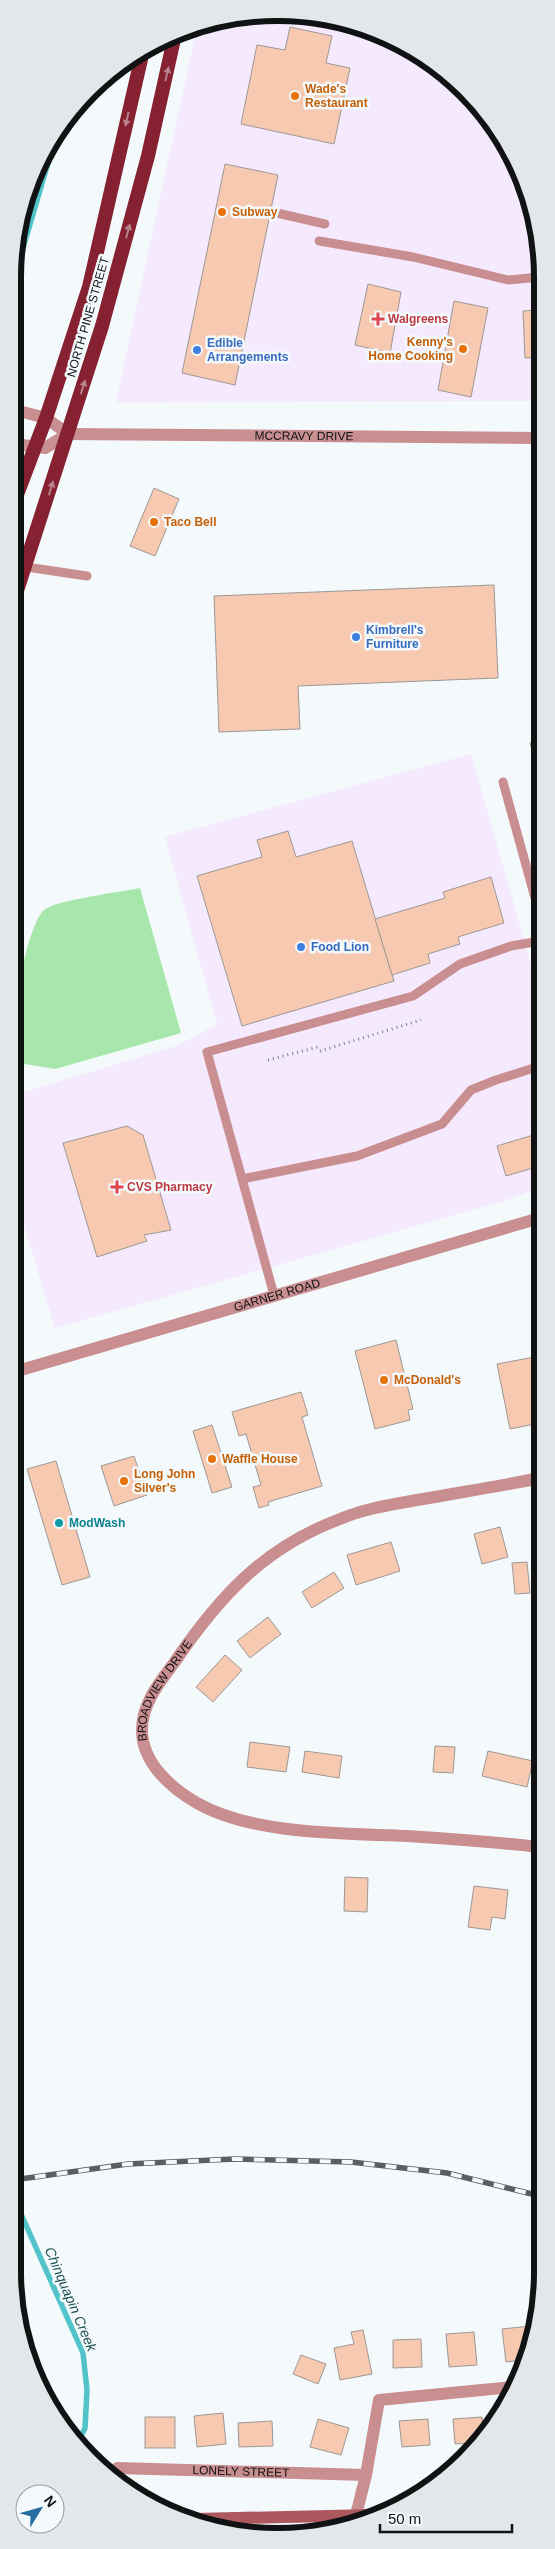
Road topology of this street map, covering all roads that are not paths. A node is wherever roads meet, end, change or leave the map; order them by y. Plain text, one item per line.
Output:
1 (173, 44) edge
2 (141, 61) edge
3 (277, 213) dead end
4 (325, 224) dead end
5 (319, 240) dead end
6 (534, 278) edge
7 (21, 412) edge
8 (46, 418) junction
9 (68, 434) junction
10 (534, 438) edge
11 (21, 445) edge
12 (36, 447) junction
13 (21, 483) edge
14 (26, 567) junction
15 (88, 576) dead end
16 (21, 581) edge
17 (503, 782) dead end
18 (534, 894) edge
19 (534, 943) edge
20 (534, 1068) edge
21 (242, 1179) junction
22 (534, 1220) edge
23 (274, 1295) junction
24 (21, 1370) edge
25 (534, 1479) edge
26 (534, 1846) edge
27 (505, 2389) edge
28 (117, 2468) dead end
29 (366, 2475) junction
30 (356, 2515) joint
31 (207, 2518) edge

9 -> 1 highway, NORTH PINE STREET
2 -> 8 highway, NORTH PINE STREET
3 - 4 lane
5 - 6 lane
7 - 8 street
8 - 9 street
8 - 12 highway, NORTH PINE STREET
9 - 10 street, MCCRAVY DRIVE
9 - 12 street
14 -> 9 highway, NORTH PINE STREET
11 - 12 street
12 - 13 highway, NORTH PINE STREET
14 - 15 lane
14 - 16 highway, NORTH PINE STREET
17 - 18 lane
19 - 21 lane
20 - 21 lane
21 - 23 lane
22 - 23 street, GARNER ROAD
23 - 24 street, GARNER ROAD
25 - 26 street, BROADVIEW DRIVE
27 - 29 street
28 - 29 street, LONELY STREET
29 - 30 street
30 - 31 main road

